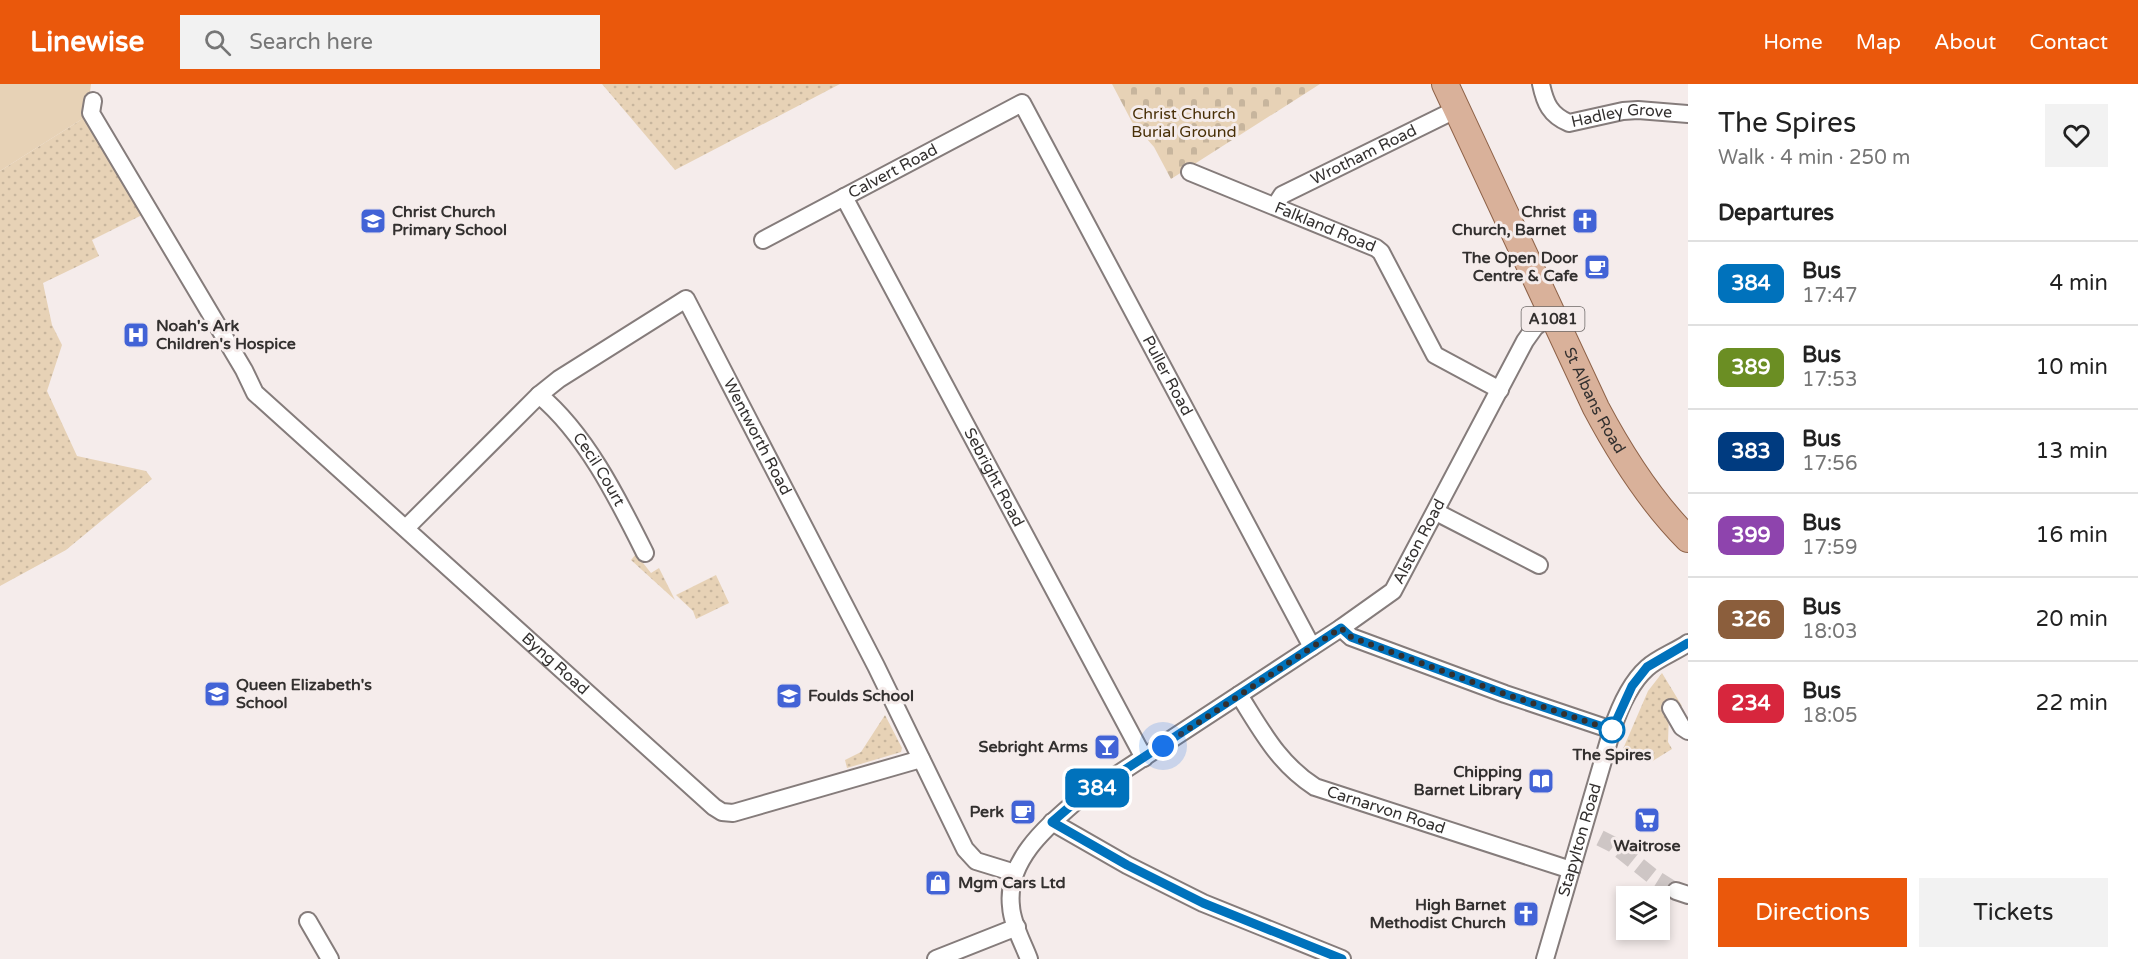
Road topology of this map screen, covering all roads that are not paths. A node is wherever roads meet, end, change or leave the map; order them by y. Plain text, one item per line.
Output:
1 (1445, 84) edge
2 (1541, 84) edge
3 (93, 101) dead end
4 (1022, 103) joint
5 (1457, 109) junction
6 (1688, 114) edge
7 (1190, 172) dead end
8 (844, 196) junction
9 (1275, 206) junction
10 (763, 240) dead end
11 (1551, 315) junction
12 (1500, 390) junction
13 (539, 395) junction
14 (1436, 512) junction
15 (406, 528) junction
16 (1688, 539) edge
17 (645, 553) dead end
18 (1539, 565) dead end
19 (1341, 628) junction
20 (1688, 643) edge
21 (1312, 647) junction
22 (1239, 695) junction
23 (1671, 708) dead end
24 (1612, 730) junction
25 (1688, 731) edge
26 (1144, 758) junction
27 (921, 759) junction
28 (1052, 822) junction
29 (1571, 870) junction
30 (1015, 873) junction
31 (308, 921) dead end
32 (1017, 927) junction
33 (330, 959) edge
34 (936, 959) edge
35 (1029, 959) edge
36 (1342, 959) edge
37 (1545, 959) edge

1 - 5 main road, St Albans Road / A1081
2 - 6 street, Hadley Grove
3 - 15 street, Byng Road
4 - 8 street, Calvert Road
4 - 21 street, Puller Road
5 - 9 street, Wrotham Road
5 - 11 main road, St Albans Road / A1081
7 - 9 street, Falkland Road
8 - 10 street, Calvert Road
8 - 26 street, Sebright Road
9 - 12 street, Falkland Road
11 - 12 street, Alston Road
11 - 16 main road, St Albans Road / A1081
12 - 14 street, Alston Road
13 - 15 street, Wentworth Road
13 - 17 street, Cecil Court
13 - 27 street, Wentworth Road
14 - 18 street
14 - 19 street, Alston Road
15 - 27 street, Byng Road
19 - 21 street, Alston Road
19 - 24 street
20 - 24 street, Stapylton Road
21 - 22 street, Alston Road
22 - 26 street, Alston Road
22 - 29 street, Carnarvon Road
23 - 25 street
24 - 29 street, Stapylton Road
26 - 28 street, Alston Road
27 - 30 street, Wentworth Road
28 - 30 street, Alston Road
28 - 36 street
29 - 37 street, Stapylton Road
30 - 32 street, Alston Road
31 - 33 street
32 - 34 street
32 - 35 street, Alston Road

